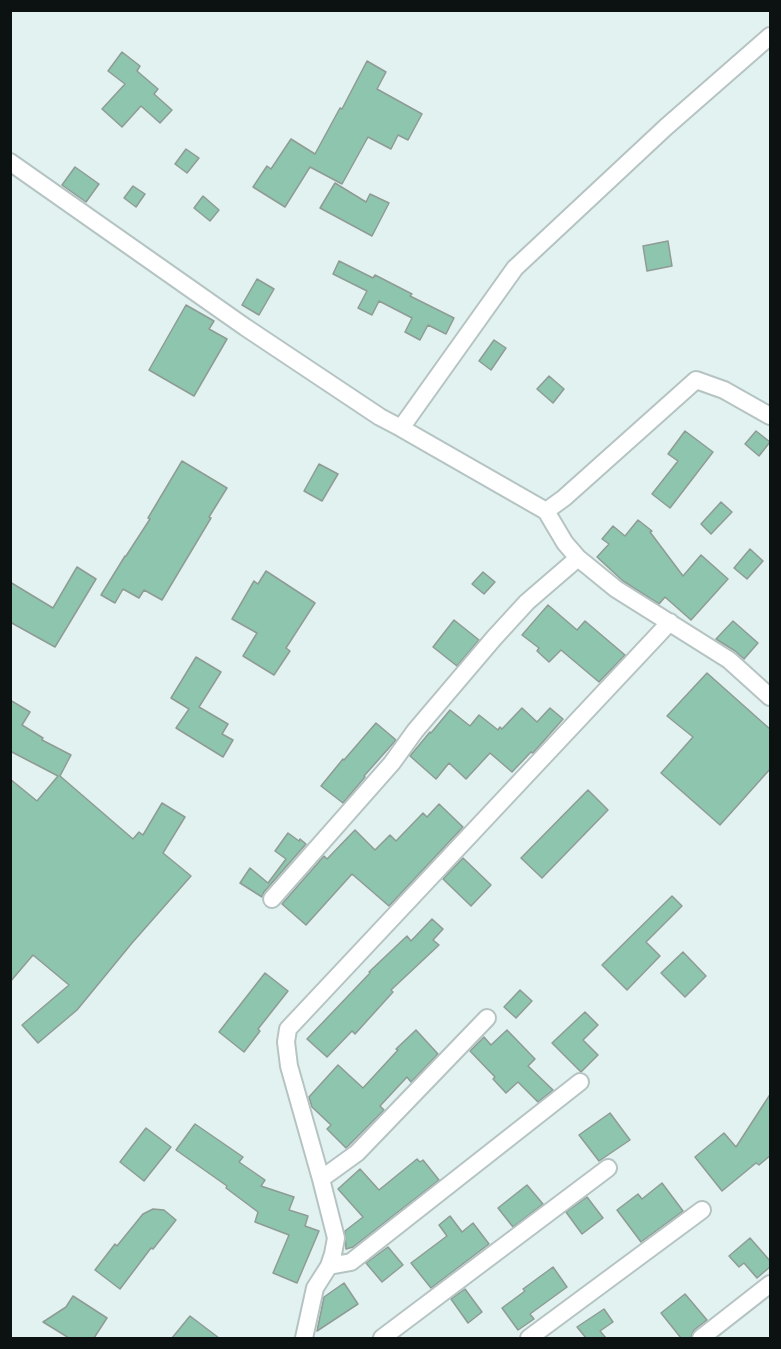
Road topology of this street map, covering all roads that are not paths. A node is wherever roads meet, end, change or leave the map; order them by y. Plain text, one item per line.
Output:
1 (771, 36) edge
2 (10, 162) edge
3 (771, 416) edge
4 (401, 428) junction
5 (546, 511) junction
6 (578, 558) junction
7 (670, 622) junction
8 (771, 697) edge
9 (272, 899) dead end
10 (487, 1018) dead end
11 (580, 1082) dead end
12 (608, 1168) dead end
13 (321, 1179) junction
14 (702, 1210) dead end
15 (329, 1266) junction
16 (771, 1284) edge
17 (304, 1338) edge
18 (382, 1338) edge
19 (529, 1338) edge
20 (701, 1338) edge

1 - 4 street
2 - 4 street
3 - 5 street
4 - 5 street
5 - 6 street
6 - 7 street
6 - 9 street
7 - 8 street
7 - 13 street
10 - 13 street
11 - 15 street
12 - 18 street
13 - 15 street
14 - 19 street
15 - 17 street
16 - 20 street

